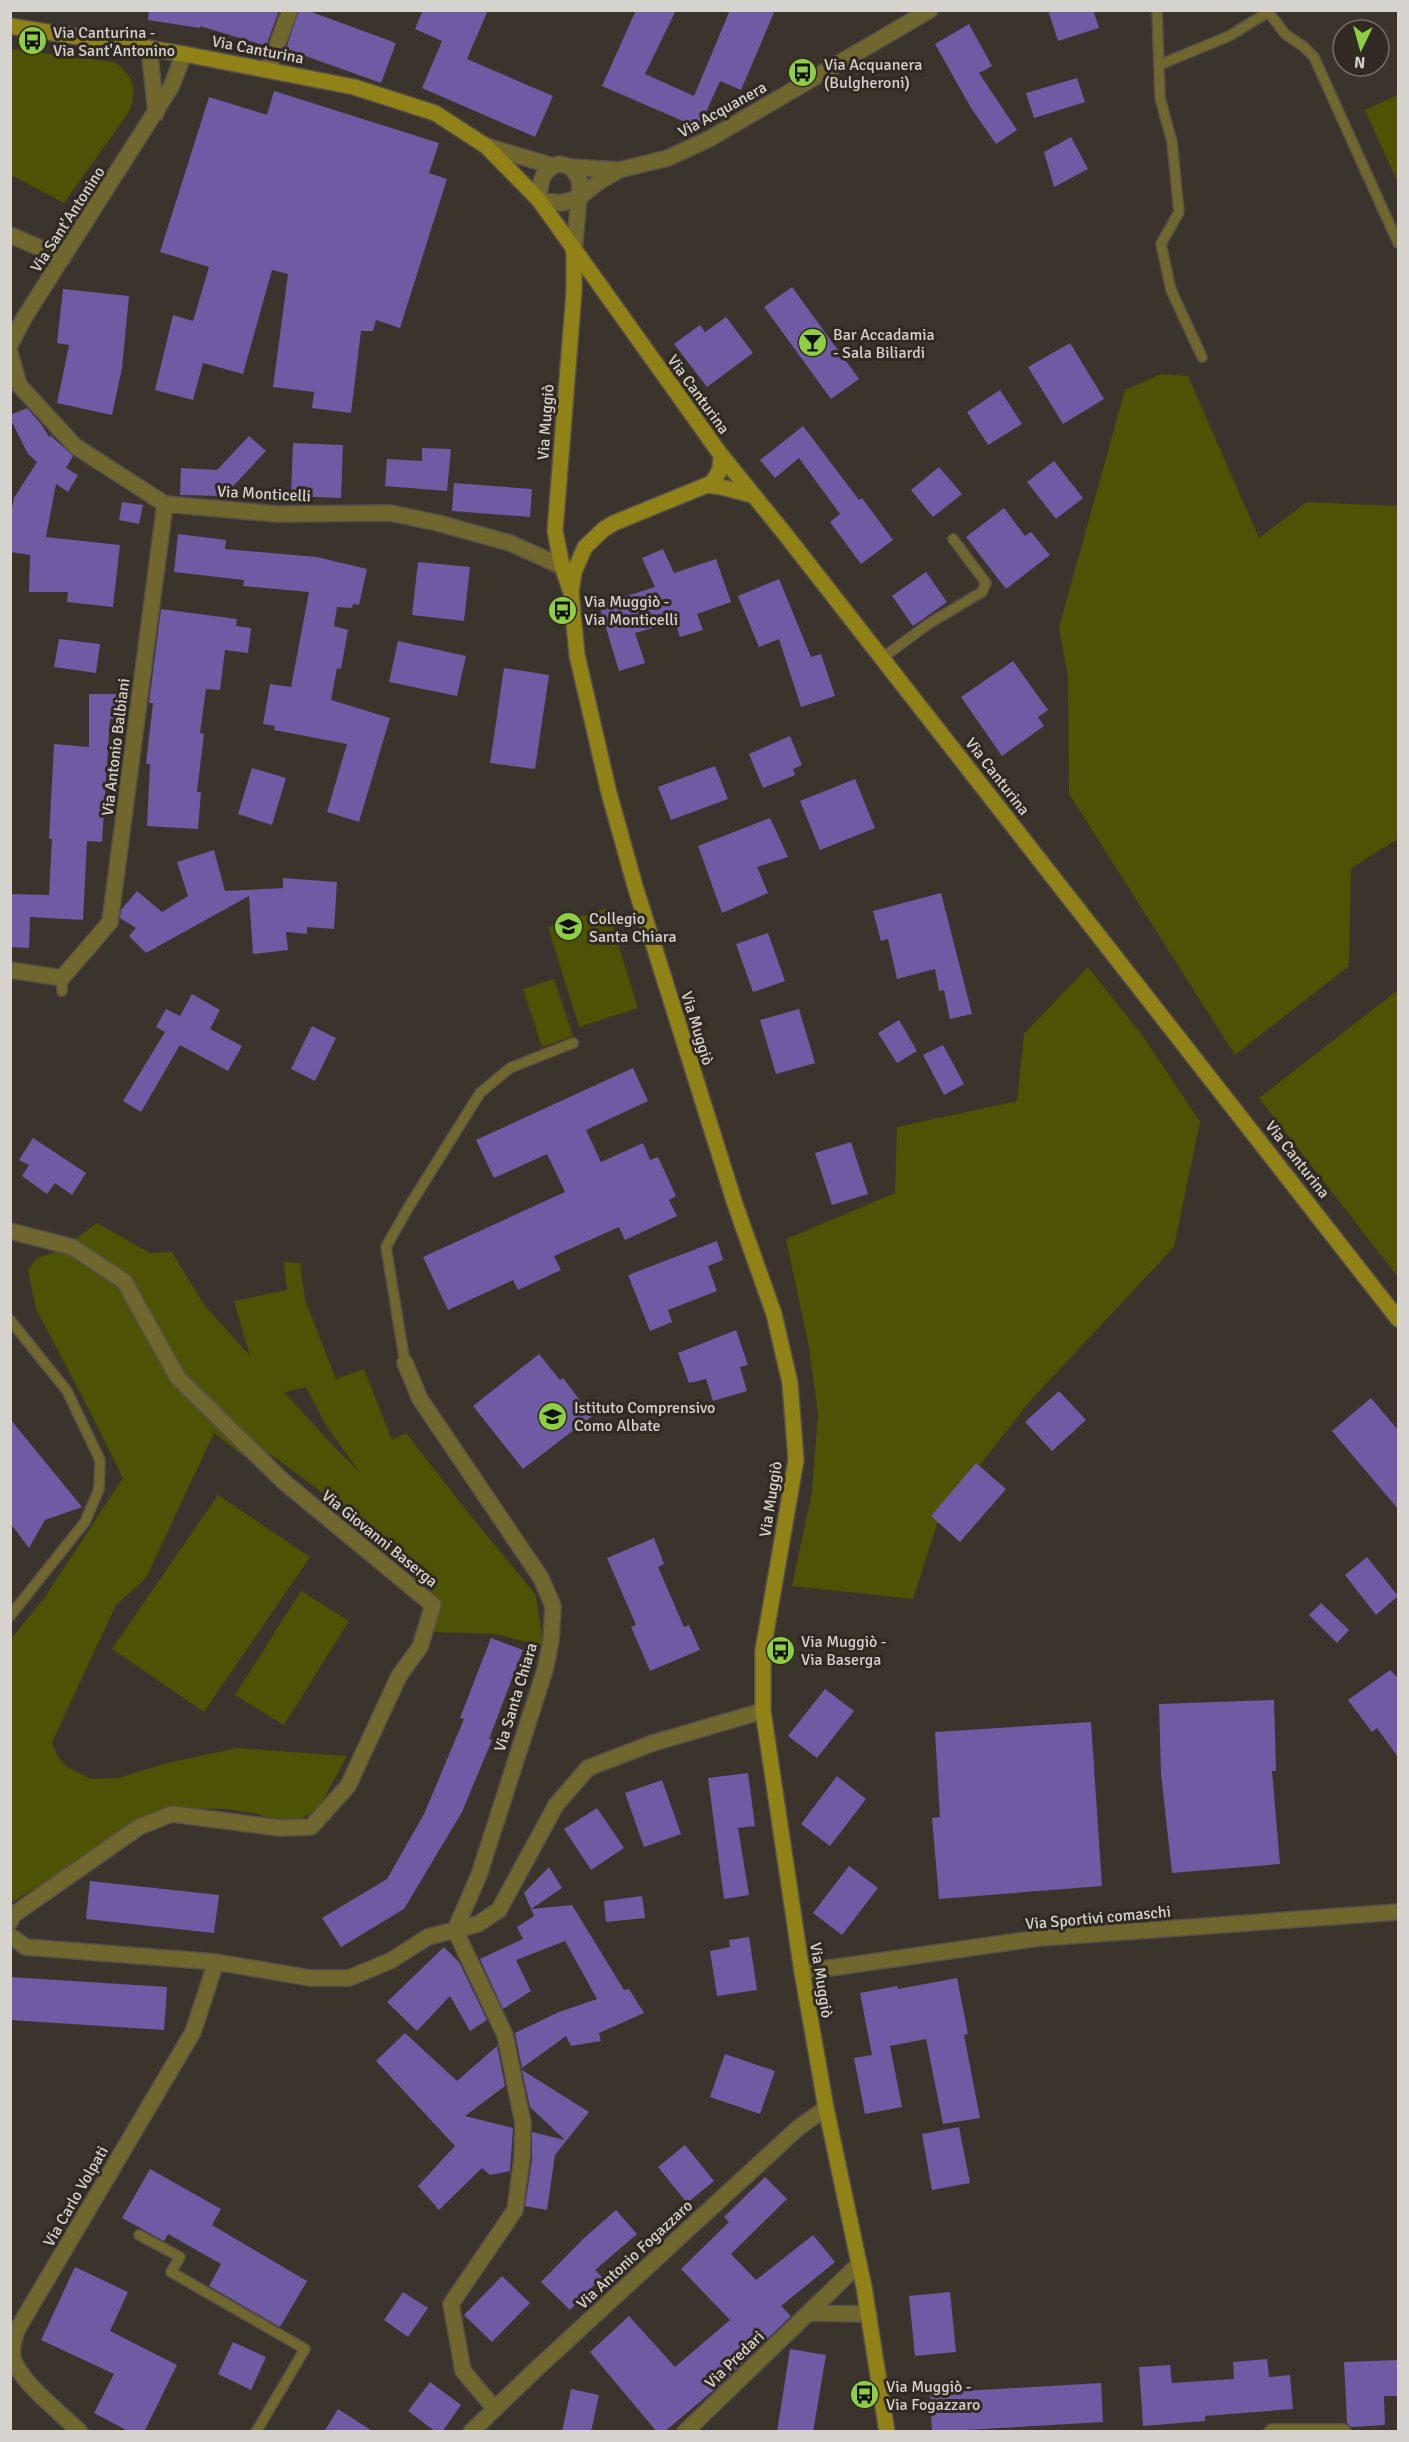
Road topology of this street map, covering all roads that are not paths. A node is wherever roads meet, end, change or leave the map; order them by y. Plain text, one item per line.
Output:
1 (290, 10) edge
2 (930, 10) edge
3 (1157, 10) edge
4 (1267, 12) edge
5 (10, 26) edge
6 (149, 48) junction
7 (184, 54) junction
8 (1159, 65) junction
9 (268, 69) junction
10 (156, 113) junction
11 (486, 146) junction
12 (553, 166) junction
13 (571, 167) junction
14 (619, 170) junction
15 (579, 198) junction
16 (539, 200) junction
17 (578, 227) junction
18 (10, 235) edge
19 (1398, 243) edge
20 (574, 252) junction
21 (63, 258) junction
22 (17, 315) edge
23 (10, 345) edge
24 (10, 353) edge
25 (1203, 357) dead end
26 (721, 454) junction
27 (706, 485) junction
28 (752, 495) junction
29 (165, 504) junction
30 (953, 539) dead end
31 (568, 569) junction
32 (882, 658) junction
33 (10, 970) edge
34 (573, 1043) dead end
35 (10, 1231) edge
36 (1398, 1319) edge
37 (10, 1320) edge
38 (405, 1364) joint
39 (10, 1616) edge
40 (763, 1711) junction
41 (1398, 1912) edge
42 (10, 1922) edge
43 (455, 1930) junction
44 (10, 1936) edge
45 (216, 1962) junction
46 (802, 1972) junction
47 (825, 2108) junction
48 (139, 2235) dead end
49 (859, 2264) junction
50 (808, 2313) junction
51 (869, 2314) junction
52 (495, 2409) junction
53 (80, 2432) edge
54 (256, 2432) edge
55 (471, 2432) edge
56 (685, 2432) edge
57 (887, 2432) edge
58 (1272, 2432) edge
59 (1343, 2432) edge

1 - 9 street
2 - 14 street, Via Acquanera
3 - 8 lane
4 - 8 lane
4 - 19 lane
5 - 6 street, Via Canturina
6 - 7 street, Via Canturina
6 - 10 street
7 - 9 street, Via Canturina
7 - 10 street, Via Sant'Antonino
8 - 25 lane
9 - 11 street, Via Canturina
10 - 21 street, Via Sant'Antonino
11 - 12 street, Via Canturina
11 - 16 street, Via Canturina
12 - 13 street, Via Canturina
12 - 16 street
13 - 14 street, Via Canturina
13 - 15 street
14 - 15 street
14 - 17 street
15 - 16 street
15 - 17 street
16 - 20 street, Via Canturina
17 - 20 street
18 - 21 street
20 - 26 street, Via Canturina
20 - 31 street, Via Muggiò
21 - 22 street, Via Sant'Antonino
22 - 23 street, Via Sant'Antonino
24 - 29 street, Via Monticelli
26 - 27 street
26 - 28 street, Via Canturina
27 - 28 street
27 - 31 street, Via Muggiò
28 - 32 street, Via Canturina
29 - 31 street, Via Monticelli
29 - 33 street, Via Antonio Balbiani
30 - 32 lane
31 - 40 street, Via Muggiò
32 - 36 street, Via Canturina
34 - 38 lane
35 - 42 street, Via Giovanni Baserga
37 - 39 lane
38 - 43 street, Via Santa Chiara
40 - 43 street
40 - 46 street, Via Muggiò
41 - 46 street, Via Sportivi comaschi
43 - 45 street
43 - 52 street
44 - 45 street
45 - 53 street, Via Carlo Volpati
46 - 47 street, Via Muggiò
47 - 49 street, Via Muggiò
47 - 52 street, Via Antonio Fogazzaro
48 - 54 lane
49 - 50 street, Via Predari
49 - 51 street, Via Muggiò
50 - 51 street
50 - 56 street, Via Predari
51 - 57 street, Via Muggiò
52 - 55 street, Via Antonio Fogazzaro
58 - 59 street

